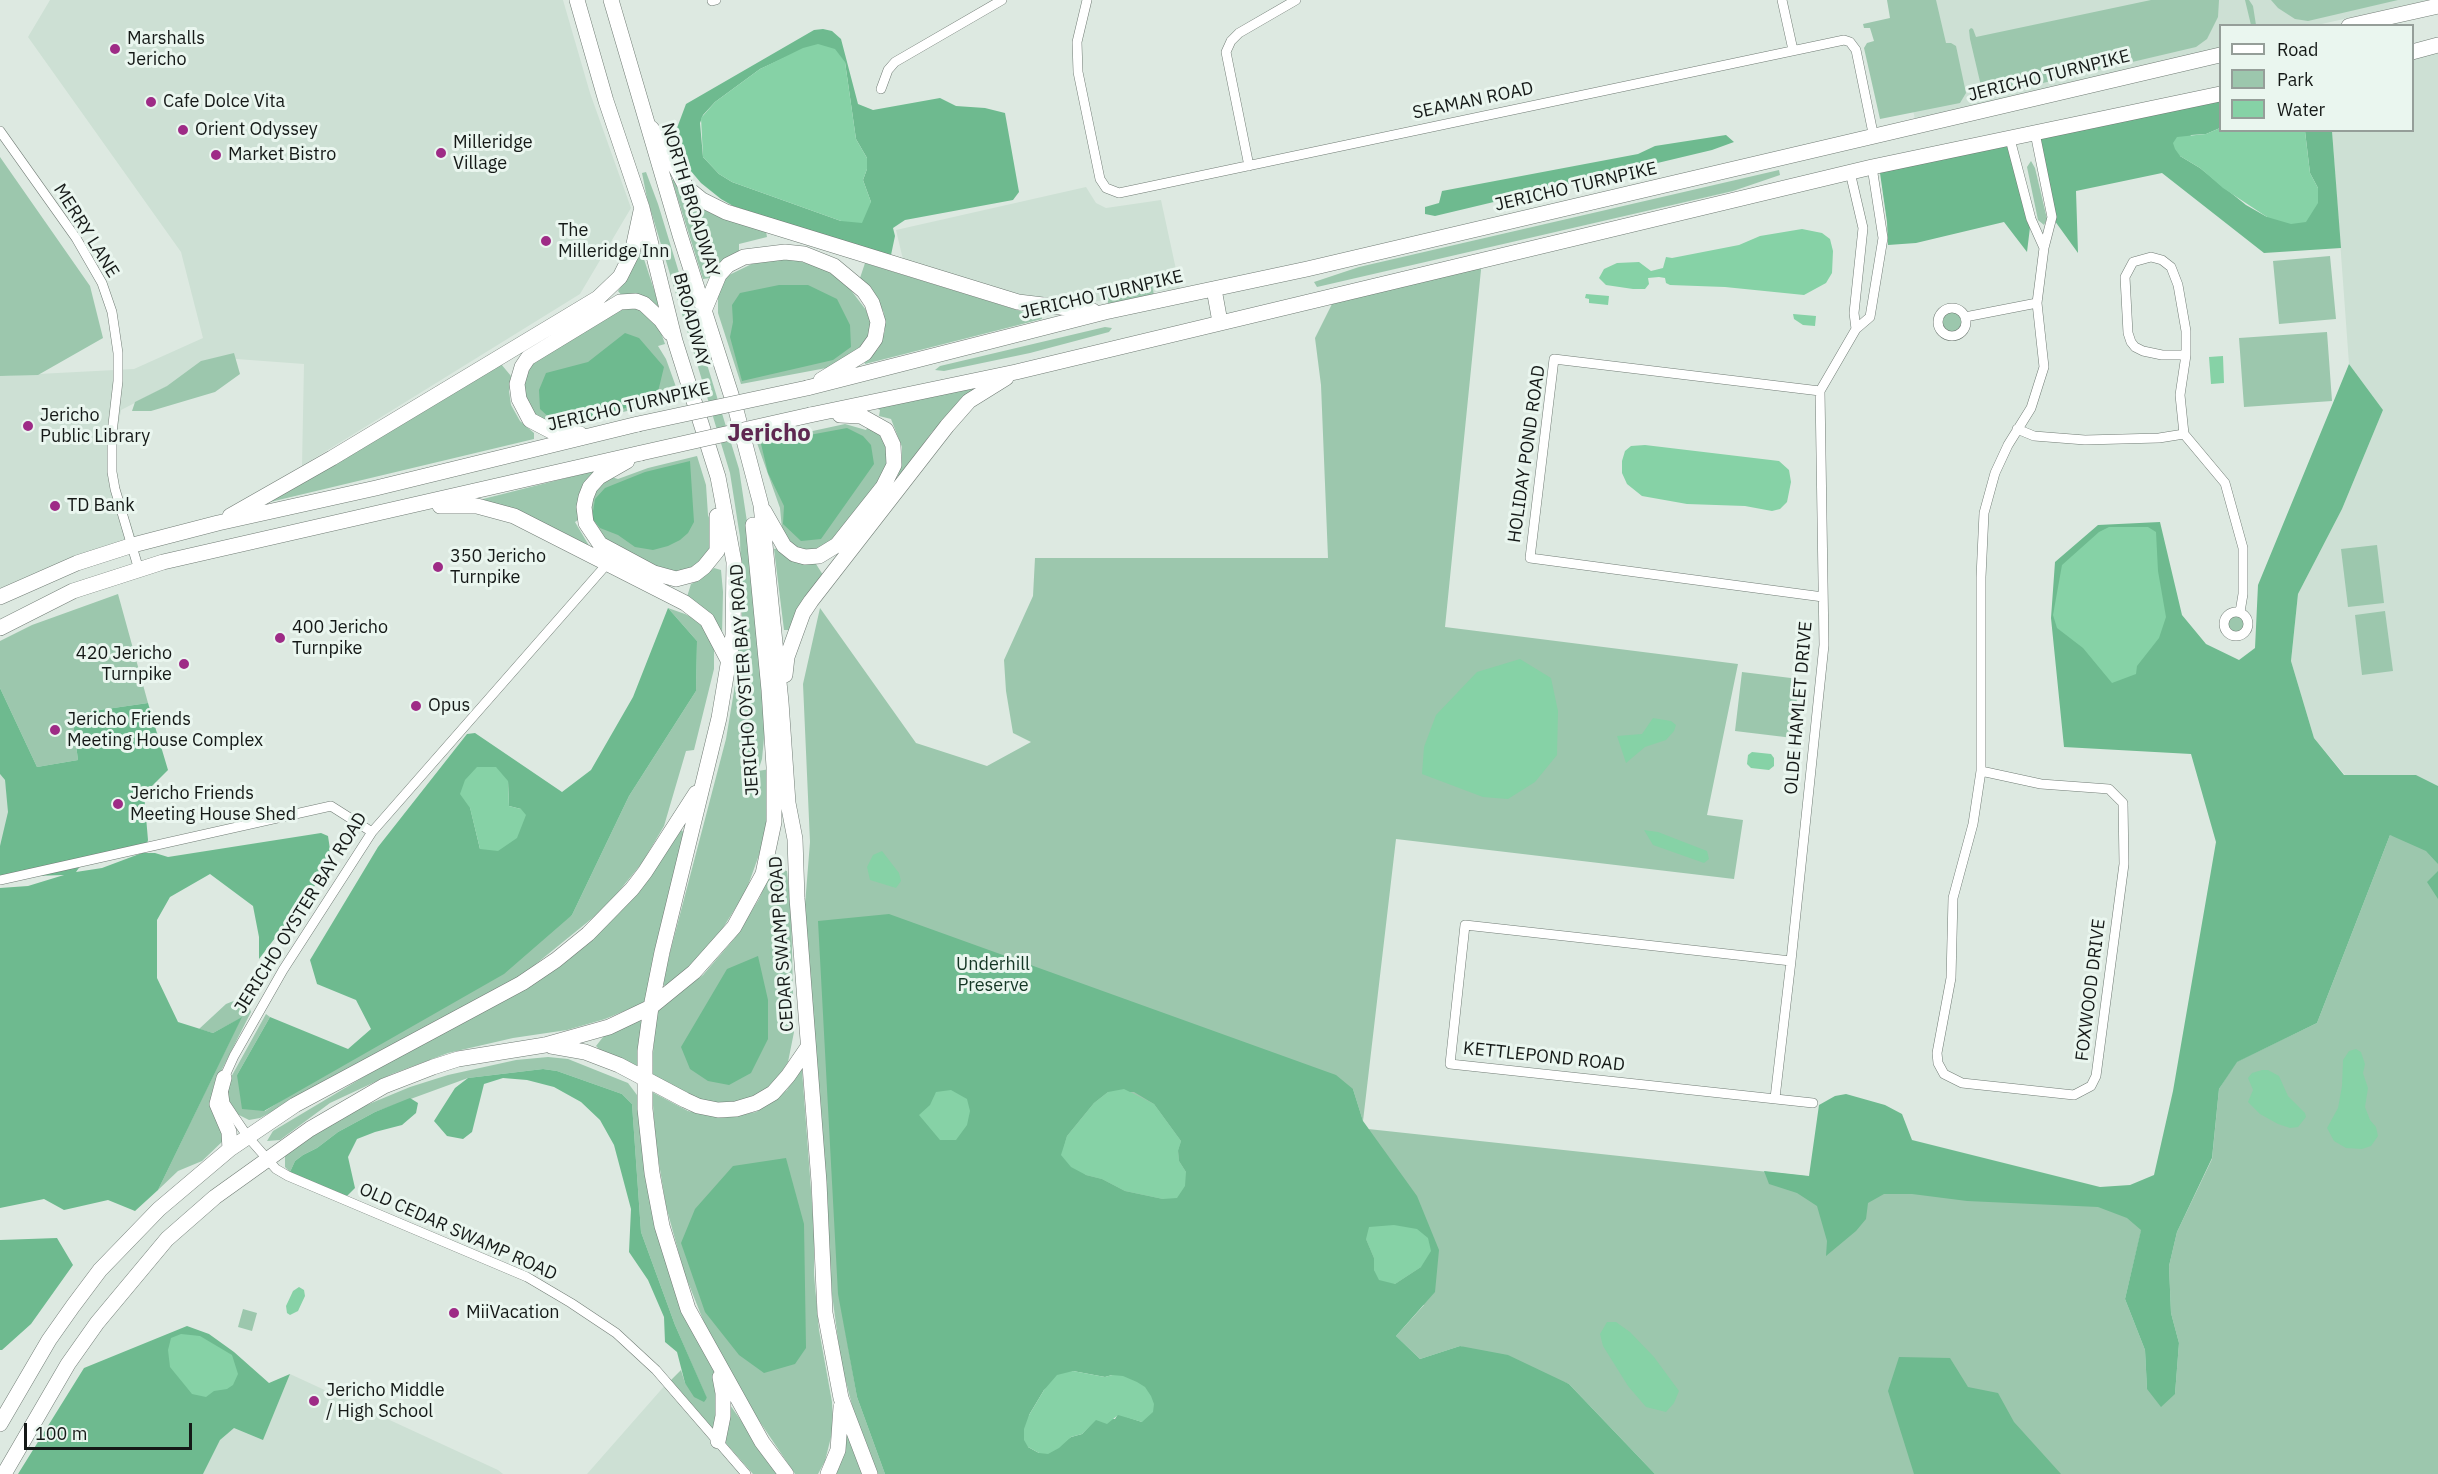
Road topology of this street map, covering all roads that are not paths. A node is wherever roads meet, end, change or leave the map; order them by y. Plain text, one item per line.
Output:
1 (577, 0) edge
2 (611, 0) edge
3 (1002, 0) edge
4 (1087, 0) edge
5 (1296, 0) edge
6 (1782, 0) edge
7 (2438, 6) edge
8 (2358, 24) edge
9 (2438, 45) edge
10 (1793, 50) junction
11 (2414, 51) edge
12 (2219, 55) edge
13 (881, 89) dead end
14 (2219, 94) edge
15 (646, 122) junction
16 (0, 131) edge
17 (2035, 133) junction
18 (1874, 138) junction
19 (2010, 139) junction
20 (1249, 166) junction
21 (1872, 167) junction
22 (1850, 172) junction
23 (642, 208) junction
24 (2044, 248) junction
25 (1214, 289) junction
26 (2037, 303) junction
27 (704, 311) junction
28 (1105, 312) junction
29 (1965, 317) dead end
30 (1220, 322) junction
31 (1856, 329) junction
32 (675, 340) junction
33 (2186, 355) junction
34 (1016, 372) junction
35 (807, 388) junction
36 (1820, 391) junction
37 (735, 410) junction
38 (810, 415) junction
39 (2017, 429) junction
40 (2184, 434) junction
41 (592, 435) junction
42 (641, 453) junction
43 (718, 477) junction
44 (416, 506) junction
45 (761, 506) junction
46 (218, 523) junction
47 (133, 545) junction
48 (607, 564) junction
49 (139, 570) junction
50 (0, 597) edge
51 (1823, 597) junction
52 (2240, 612) dead end
53 (0, 628) edge
54 (728, 660) junction
55 (781, 702) junction
56 (1981, 771) junction
57 (702, 783) junction
58 (372, 832) junction
59 (0, 880) edge
60 (1791, 961) junction
61 (651, 1006) junction
62 (545, 1045) junction
63 (808, 1047) junction
64 (224, 1078) junction
65 (646, 1080) junction
66 (1775, 1098) junction
67 (1813, 1103) dead end
68 (248, 1137) junction
69 (230, 1149) junction
70 (267, 1160) junction
71 (716, 1362) junction
72 (841, 1398) junction
73 (0, 1424) edge
74 (718, 1441) junction
75 (4, 1474) edge
76 (746, 1474) edge
77 (786, 1474) edge
78 (828, 1474) edge
79 (870, 1474) edge

1 - 23 main road, BROADWAY
2 - 15 main road, NORTH BROADWAY
3 - 13 street
4 - 20 street, SEAMAN ROAD
5 - 20 street
6 - 10 street
7 - 8 main road
9 - 11 main road
10 - 18 street, SEAMAN ROAD
10 - 20 street, SEAMAN ROAD
12 - 18 main road, JERICHO TURNPIKE
14 - 17 main road
15 - 27 main road, NORTH BROADWAY
15 - 28 main road
16 - 47 street, MERRY LANE
17 - 19 main road
17 - 24 street, FOXWOOD DRIVE
18 - 25 main road, JERICHO TURNPIKE
19 - 21 main road
19 - 24 street
21 - 22 main road
21 - 31 street
22 - 30 main road
22 - 31 street
23 - 32 main road, BROADWAY
23 - 46 main road
24 - 26 street, FOXWOOD DRIVE
25 - 28 main road, JERICHO TURNPIKE
25 - 30 main road
26 - 29 street
26 - 39 street, FOXWOOD DRIVE
27 - 35 main road
27 - 37 main road, NORTH BROADWAY
28 - 35 main road, JERICHO TURNPIKE
30 - 34 main road
31 - 36 street
32 - 41 main road
32 - 43 main road, BROADWAY
33 - 33 street
33 - 40 street
34 - 38 main road
34 - 55 main road
35 - 41 main road, JERICHO TURNPIKE, bridge
36 - 51 street, OLDE HAMLET DRIVE
36 - 51 street, HOLIDAY POND ROAD
37 - 45 main road, CEDAR SWAMP ROAD
37 - 61 main road, JERICHO OYSTER BAY ROAD
38 - 42 main road, bridge
38 - 45 main road
39 - 40 street
39 - 56 street, FOXWOOD DRIVE
40 - 52 street
41 - 46 main road, JERICHO TURNPIKE
42 - 43 main road
42 - 44 main road
43 - 54 main road
44 - 48 main road
44 - 49 main road
45 - 55 main road, CEDAR SWAMP ROAD
46 - 47 main road, JERICHO TURNPIKE
47 - 49 street, MERRY LANE
47 - 50 main road, JERICHO TURNPIKE
48 - 54 main road
48 - 58 street, JERICHO OYSTER BAY ROAD
49 - 53 main road
51 - 60 street, OLDE HAMLET DRIVE
54 - 57 main road
55 - 63 main road, CEDAR SWAMP ROAD
56 - 56 street, FOXWOOD DRIVE
57 - 61 main road
57 - 68 main road
58 - 59 street
58 - 64 street, JERICHO OYSTER BAY ROAD
60 - 66 street, OLDE HAMLET DRIVE
60 - 66 street, KETTLEPOND ROAD
61 - 62 main road, JERICHO OYSTER BAY ROAD
61 - 65 main road
62 - 65 main road
62 - 70 main road, JERICHO OYSTER BAY ROAD
63 - 65 main road
63 - 72 main road, CEDAR SWAMP ROAD
64 - 68 street
64 - 69 main road
65 - 71 main road
66 - 67 street, KETTLEPOND ROAD
68 - 69 main road
68 - 70 street, OLD CEDAR SWAMP ROAD
69 - 73 main road
70 - 74 street, OLD CEDAR SWAMP ROAD
70 - 75 main road, JERICHO OYSTER BAY ROAD
71 - 74 main road
71 - 77 main road
72 - 78 main road
72 - 79 main road, CEDAR SWAMP ROAD
74 - 76 street, OLD CEDAR SWAMP ROAD

